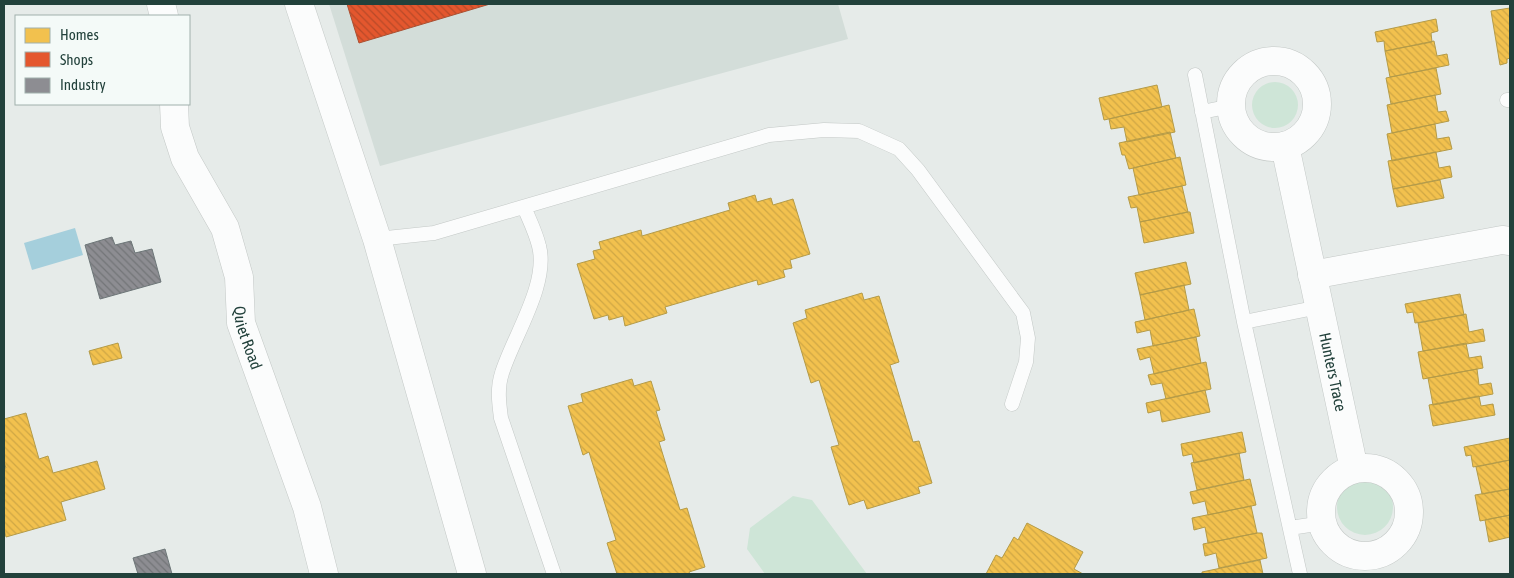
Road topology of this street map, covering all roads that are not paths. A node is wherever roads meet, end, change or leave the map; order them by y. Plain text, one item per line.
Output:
1 (299, 4) edge
2 (1195, 75) dead end
3 (174, 105) edge
4 (1231, 106) junction
5 (1202, 112) junction
6 (1285, 146) junction
7 (524, 207) junction
8 (1508, 238) edge
9 (376, 239) junction
10 (1312, 275) junction
11 (1319, 307) junction
12 (1244, 322) junction
13 (1012, 404) dead end
14 (1354, 469) junction
15 (1323, 523) junction
16 (1290, 528) junction
17 (324, 574) edge
18 (472, 574) edge
19 (554, 574) edge
20 (1300, 574) edge

1 - 9 street
2 - 5 lane
3 - 17 street, Quiet Road
4 - 5 lane
4 - 6 street
4 - 6 street
5 - 12 lane
6 - 10 street, Hunters Trace
7 - 9 lane
7 - 13 lane
7 - 19 lane
8 - 10 street
9 - 18 street
10 - 11 street, Hunters Trace
11 - 12 lane
11 - 14 street, Hunters Trace
12 - 16 lane
14 - 15 street
14 - 15 street
15 - 16 lane
16 - 20 lane

